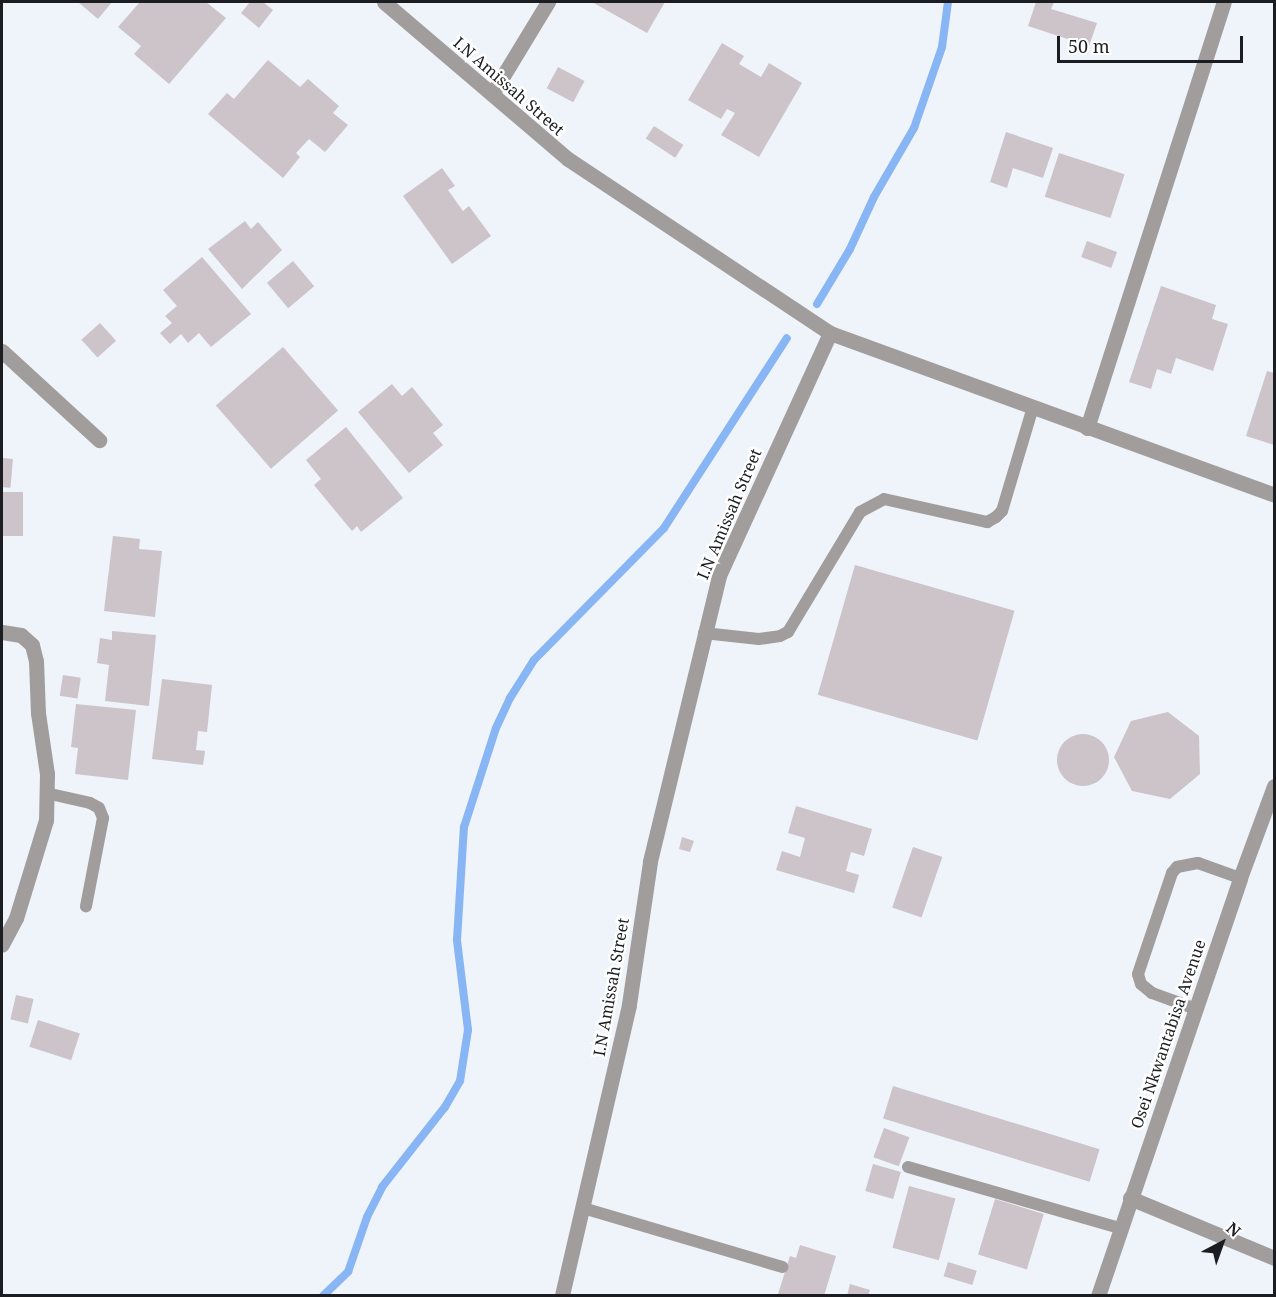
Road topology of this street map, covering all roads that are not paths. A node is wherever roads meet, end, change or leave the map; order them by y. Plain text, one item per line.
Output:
1 (384, 2) edge
2 (548, 2) edge
3 (1224, 2) edge
4 (492, 94) junction
5 (830, 333) junction
6 (2, 351) edge
7 (1034, 407) junction
8 (1087, 428) junction
9 (99, 440) dead end
10 (1275, 495) edge
11 (2, 632) edge
12 (704, 633) junction
13 (1275, 786) edge
14 (46, 793) junction
15 (1240, 878) junction
16 (86, 906) dead end
17 (2, 944) edge
18 (1196, 1009) junction
19 (908, 1167) dead end
20 (1130, 1198) junction
21 (583, 1208) junction
22 (1120, 1228) junction
23 (1275, 1258) edge
24 (782, 1267) dead end
25 (562, 1296) edge
26 (1098, 1296) edge

1 - 4 street, I.N Amissah Street
2 - 4 street
3 - 8 street
4 - 5 street, I.N Amissah Street
5 - 7 street
5 - 12 street, I.N Amissah Street
6 - 9 street
7 - 8 street
7 - 12 lane
8 - 10 street
11 - 14 street
12 - 21 street, I.N Amissah Street
13 - 15 street, Osei Nkwantabisa Avenue
14 - 16 lane
14 - 17 street
15 - 18 street, Osei Nkwantabisa Avenue
15 - 18 lane
18 - 20 street, Osei Nkwantabisa Avenue
19 - 22 lane
20 - 22 street, Osei Nkwantabisa Avenue
20 - 23 street
21 - 24 lane
21 - 25 street, I.N Amissah Street
22 - 26 street, Osei Nkwantabisa Avenue

